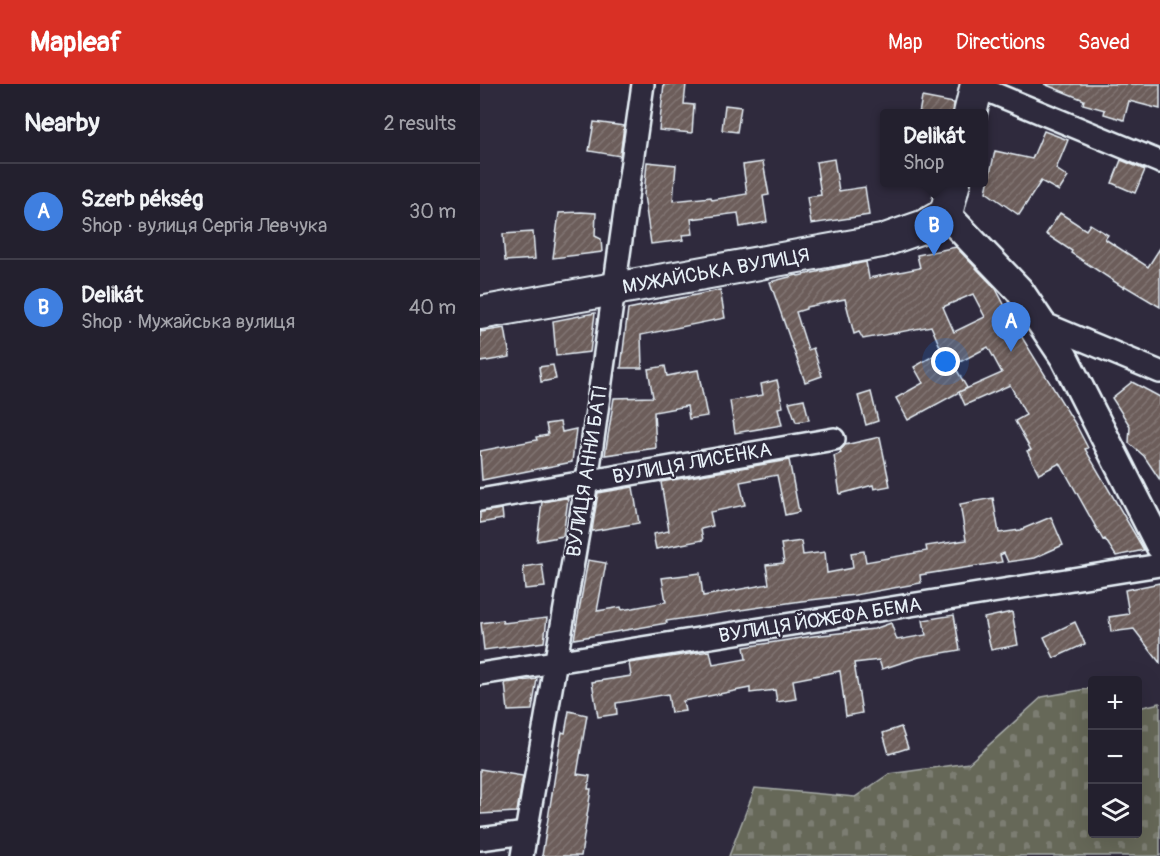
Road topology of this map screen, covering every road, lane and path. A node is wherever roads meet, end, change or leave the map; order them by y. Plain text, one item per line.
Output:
1 (643, 84) edge
2 (974, 94) edge
3 (1160, 162) edge
4 (953, 187) edge
5 (946, 214) junction
6 (613, 289) junction
7 (480, 313) edge
8 (1040, 322) junction
9 (1160, 372) edge
10 (834, 439) dead end
11 (587, 481) junction
12 (480, 500) edge
13 (1160, 546) edge
14 (1160, 565) edge
15 (555, 662) junction
16 (480, 674) edge
17 (526, 833) junction
18 (480, 839) edge
19 (522, 856) edge

1 - 6 street, ВУЛИЦЯ АННИ БАТІ
2 - 3 street
4 - 5 highway
5 - 6 highway, МУЖАЙСЬКА ВУЛИЦЯ
5 - 8 main road
6 - 7 highway, МУЖАЙСЬКА ВУЛИЦЯ
6 - 11 street, ВУЛИЦЯ АННИ БАТІ
8 - 9 street
8 - 13 main road
10 - 11 street, ВУЛИЦЯ ЛИСЕНКА
11 - 12 street, ВУЛИЦЯ ЛИСЕНКА
11 - 15 street, ВУЛИЦЯ АННИ БАТІ
14 - 15 street, ВУЛИЦЯ ЙОЖЕФА БЕМА
15 - 16 street, ВУЛИЦЯ ЙОЖЕФА БЕМА
15 - 17 street, ВУЛИЦЯ АННИ БАТІ
17 - 18 street
17 - 19 street, ВУЛИЦЯ АННИ БАТІ

